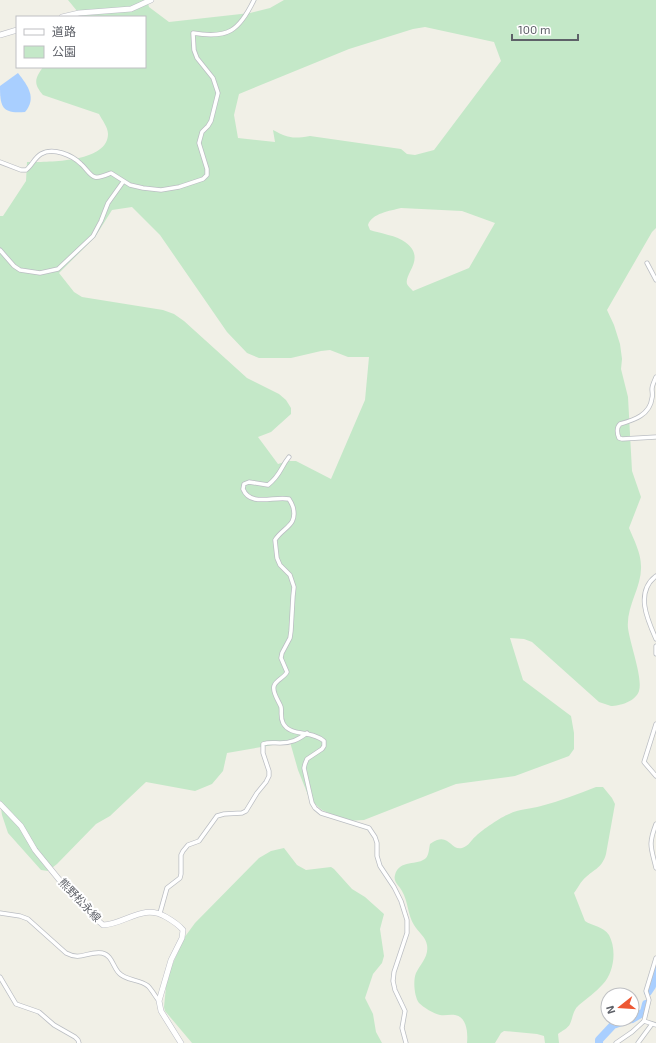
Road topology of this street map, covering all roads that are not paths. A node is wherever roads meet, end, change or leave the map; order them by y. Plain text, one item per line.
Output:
1 (151, 0) edge
2 (254, 0) edge
3 (66, 16) edge
4 (16, 30) edge
5 (0, 35) edge
6 (0, 162) edge
7 (123, 182) junction
8 (0, 250) edge
9 (647, 263) dead end
10 (656, 280) edge
11 (656, 377) edge
12 (656, 437) edge
13 (289, 457) dead end
14 (656, 576) edge
15 (656, 639) edge
16 (656, 646) edge
17 (656, 654) edge
18 (656, 724) edge
19 (307, 733) junction
20 (656, 776) edge
21 (0, 804) edge
22 (656, 824) edge
23 (656, 868) edge
24 (0, 913) edge
25 (160, 913) junction
26 (656, 958) edge
27 (654, 974) edge
28 (0, 977) edge
29 (159, 1001) junction
30 (644, 1021) junction
31 (654, 1025) edge
32 (79, 1043) edge
33 (181, 1043) edge
34 (406, 1043) edge
35 (616, 1043) edge
36 (638, 1043) edge

1 - 3 main road
2 - 7 street
4 - 5 main road
6 - 7 street
7 - 8 street
9 - 10 street
11 - 12 street
13 - 19 street
14 - 15 street
16 - 17 street
18 - 20 street
19 - 25 street
19 - 34 street
21 - 25 main road, 熊野松永線
22 - 23 street
24 - 29 street
25 - 29 main road
26 - 27 street
27 - 30 street
28 - 32 street
29 - 33 main road
30 - 31 street
30 - 35 street
31 - 36 street

